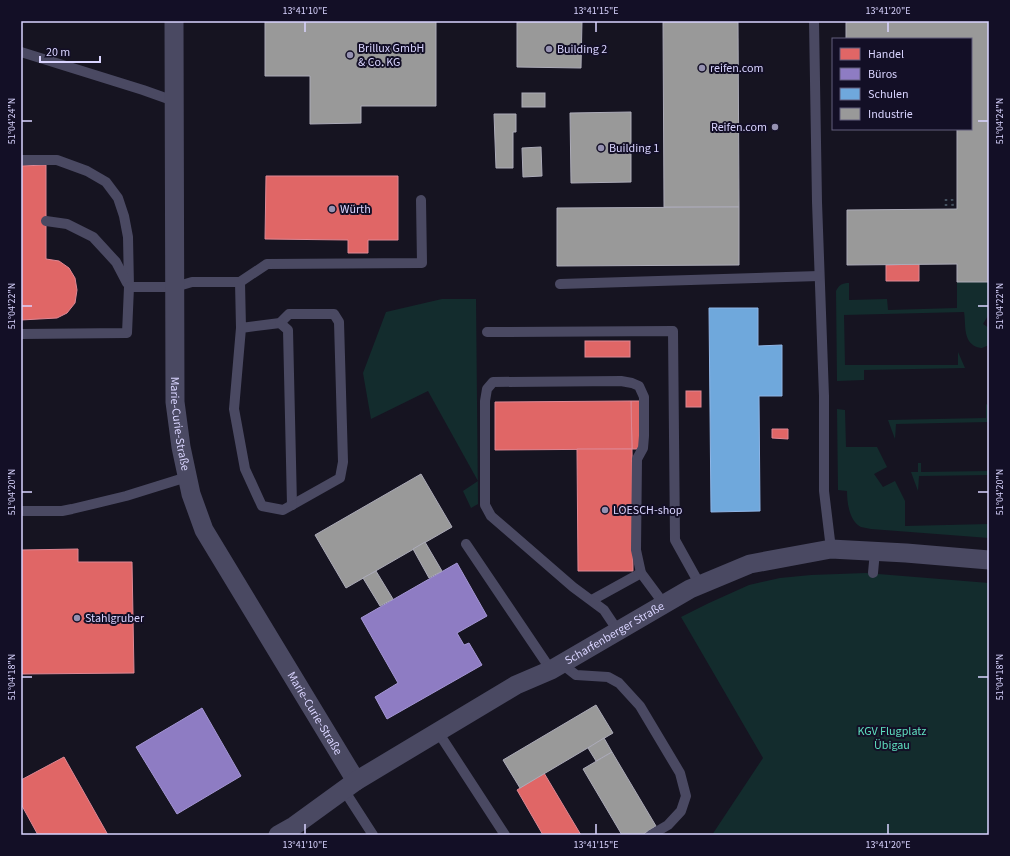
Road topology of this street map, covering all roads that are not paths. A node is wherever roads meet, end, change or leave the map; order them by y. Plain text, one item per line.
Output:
1 (174, 21) edge
2 (814, 21) edge
3 (21, 52) edge
4 (174, 101) junction
5 (21, 160) edge
6 (421, 200) dead end
7 (46, 221) dead end
8 (820, 276) junction
9 (240, 282) junction
10 (560, 284) dead end
11 (129, 287) junction
12 (175, 287) junction
13 (280, 323) junction
14 (241, 328) junction
15 (487, 332) dead end
16 (21, 334) edge
17 (188, 477) junction
18 (292, 505) junction
19 (21, 511) edge
20 (466, 544) dead end
21 (831, 549) junction
22 (874, 551) junction
23 (989, 560) edge
24 (641, 574) junction
25 (873, 574) dead end
26 (700, 586) junction
27 (592, 600) junction
28 (664, 604) junction
29 (618, 631) junction
30 (556, 667) junction
31 (438, 732) junction
32 (350, 785) junction
33 (278, 835) edge
34 (373, 835) edge
35 (505, 835) edge
36 (651, 835) edge

1 - 4 street, Marie-Curie-Straße
2 - 8 lane
3 - 4 lane
4 - 12 street, Marie-Curie-Straße
5 - 11 lane
6 - 9 lane
7 - 11 lane
8 - 10 lane
8 - 21 lane
9 - 12 lane
9 - 14 lane
11 - 12 lane
11 - 16 lane
12 - 17 street, Marie-Curie-Straße
13 - 14 lane
13 - 18 lane
13 - 18 lane
14 - 18 lane
15 - 26 lane
17 - 19 lane
17 - 32 street, Marie-Curie-Straße
20 - 30 lane
21 - 22 street, Scharfenberger Straße
21 - 26 street, Scharfenberger Straße
22 - 23 street, Scharfenberger Straße
22 - 25 lane
24 - 27 lane
24 - 27 lane
24 - 28 lane
26 - 28 street, Scharfenberger Straße
27 - 29 lane
28 - 29 street, Scharfenberger Straße
29 - 30 street, Scharfenberger Straße
30 - 31 street, Scharfenberger Straße
30 - 36 lane
31 - 32 street, Scharfenberger Straße
31 - 35 lane
32 - 33 street, Scharfenberger Straße
32 - 34 lane

